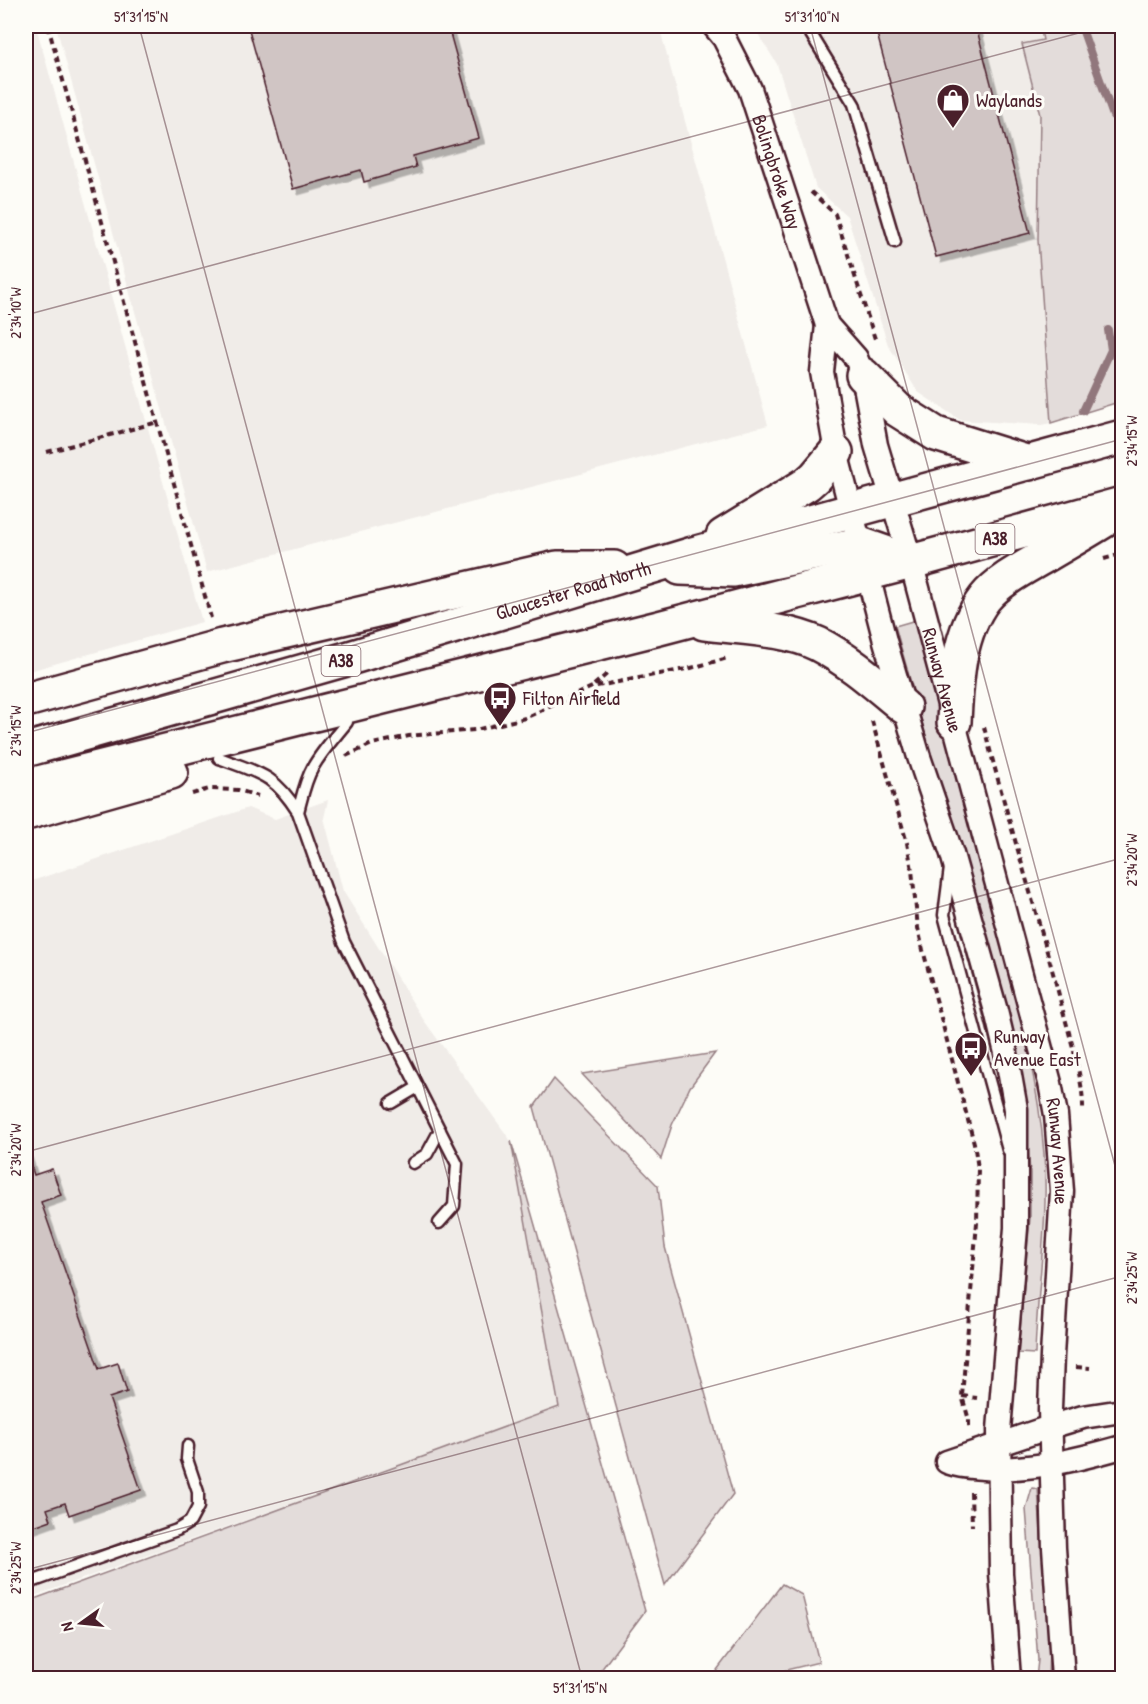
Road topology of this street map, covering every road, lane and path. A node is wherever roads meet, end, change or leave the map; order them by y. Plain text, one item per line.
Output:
1 (48, 26) edge
2 (714, 26) edge
3 (806, 26) edge
4 (809, 190) dead end
5 (895, 242) dead end
6 (827, 325) junction
7 (878, 346) dead end
8 (863, 375) junction
9 (158, 422) junction
10 (1122, 437) edge
11 (47, 452) dead end
12 (836, 452) junction
13 (1029, 463) junction
14 (892, 500) junction
15 (1122, 504) edge
16 (1122, 510) edge
17 (851, 512) junction
18 (693, 554) junction
19 (863, 558) junction
20 (910, 562) junction
21 (653, 567) junction
22 (687, 621) junction
23 (213, 625) dead end
24 (729, 658) dead end
25 (430, 685) junction
26 (26, 699) edge
27 (904, 707) junction
28 (870, 716) dead end
29 (968, 720) junction
30 (347, 722) junction
31 (26, 750) edge
32 (219, 758) junction
33 (312, 769) junction
34 (274, 782) junction
35 (209, 789) dead end
36 (28, 795) edge
37 (298, 812) junction
38 (417, 1087) junction
39 (1083, 1095) dead end
40 (391, 1103) dead end
41 (440, 1130) junction
42 (413, 1163) dead end
43 (439, 1223) dead end
44 (962, 1396) dead end
45 (1122, 1411) edge
46 (1050, 1427) junction
47 (188, 1446) dead end
48 (999, 1446) junction
49 (1122, 1447) edge
50 (1051, 1465) junction
51 (999, 1469) junction
52 (26, 1584) edge
53 (1010, 1678) edge
54 (1063, 1678) edge

1 - 9 path
2 - 6 street, Bolingbroke Way
3 - 5 lane
4 - 7 path
6 - 8 street, Bolingbroke Way
6 - 12 street, Bolingbroke Way
8 - 13 main road
8 - 14 street, Bolingbroke Way
9 - 11 path
9 - 23 path
10 - 13 main road, Gloucester Road North / A38
12 - 17 street, Bolingbroke Way
12 - 18 main road
13 - 14 main road, Gloucester Road North / A38
14 - 17 main road, Gloucester Road North / A38
14 - 20 street, Runway Avenue
15 - 20 main road, A38
16 - 29 main road
17 - 18 main road, Gloucester Road North / A38
17 - 19 street, Runway Avenue
18 - 21 main road, Gloucester Road North / A38
19 - 20 main road
19 - 21 main road
19 - 22 main road, A38
19 - 27 street, Runway Avenue
20 - 29 street, Runway Avenue
21 - 26 main road
21 - 31 main road, Gloucester Road North / A38
22 - 25 main road, A38
22 - 27 main road
24 - 33 path
25 - 30 main road
25 - 36 main road, A38
27 - 48 street, Runway Avenue
28 - 44 path
29 - 39 path
29 - 46 street, Runway Avenue
30 - 32 main road
30 - 33 lane
32 - 34 lane
32 - 36 main road
33 - 37 lane
34 - 35 path
34 - 37 lane
37 - 38 lane
38 - 40 lane
38 - 41 lane
41 - 42 lane
41 - 43 lane
45 - 46 street
46 - 48 street
46 - 50 street, Runway Avenue
47 - 52 lane
48 - 51 street, Runway Avenue
48 - 51 street
49 - 50 street
50 - 51 street
50 - 54 street, Runway Avenue
51 - 53 street, Runway Avenue

